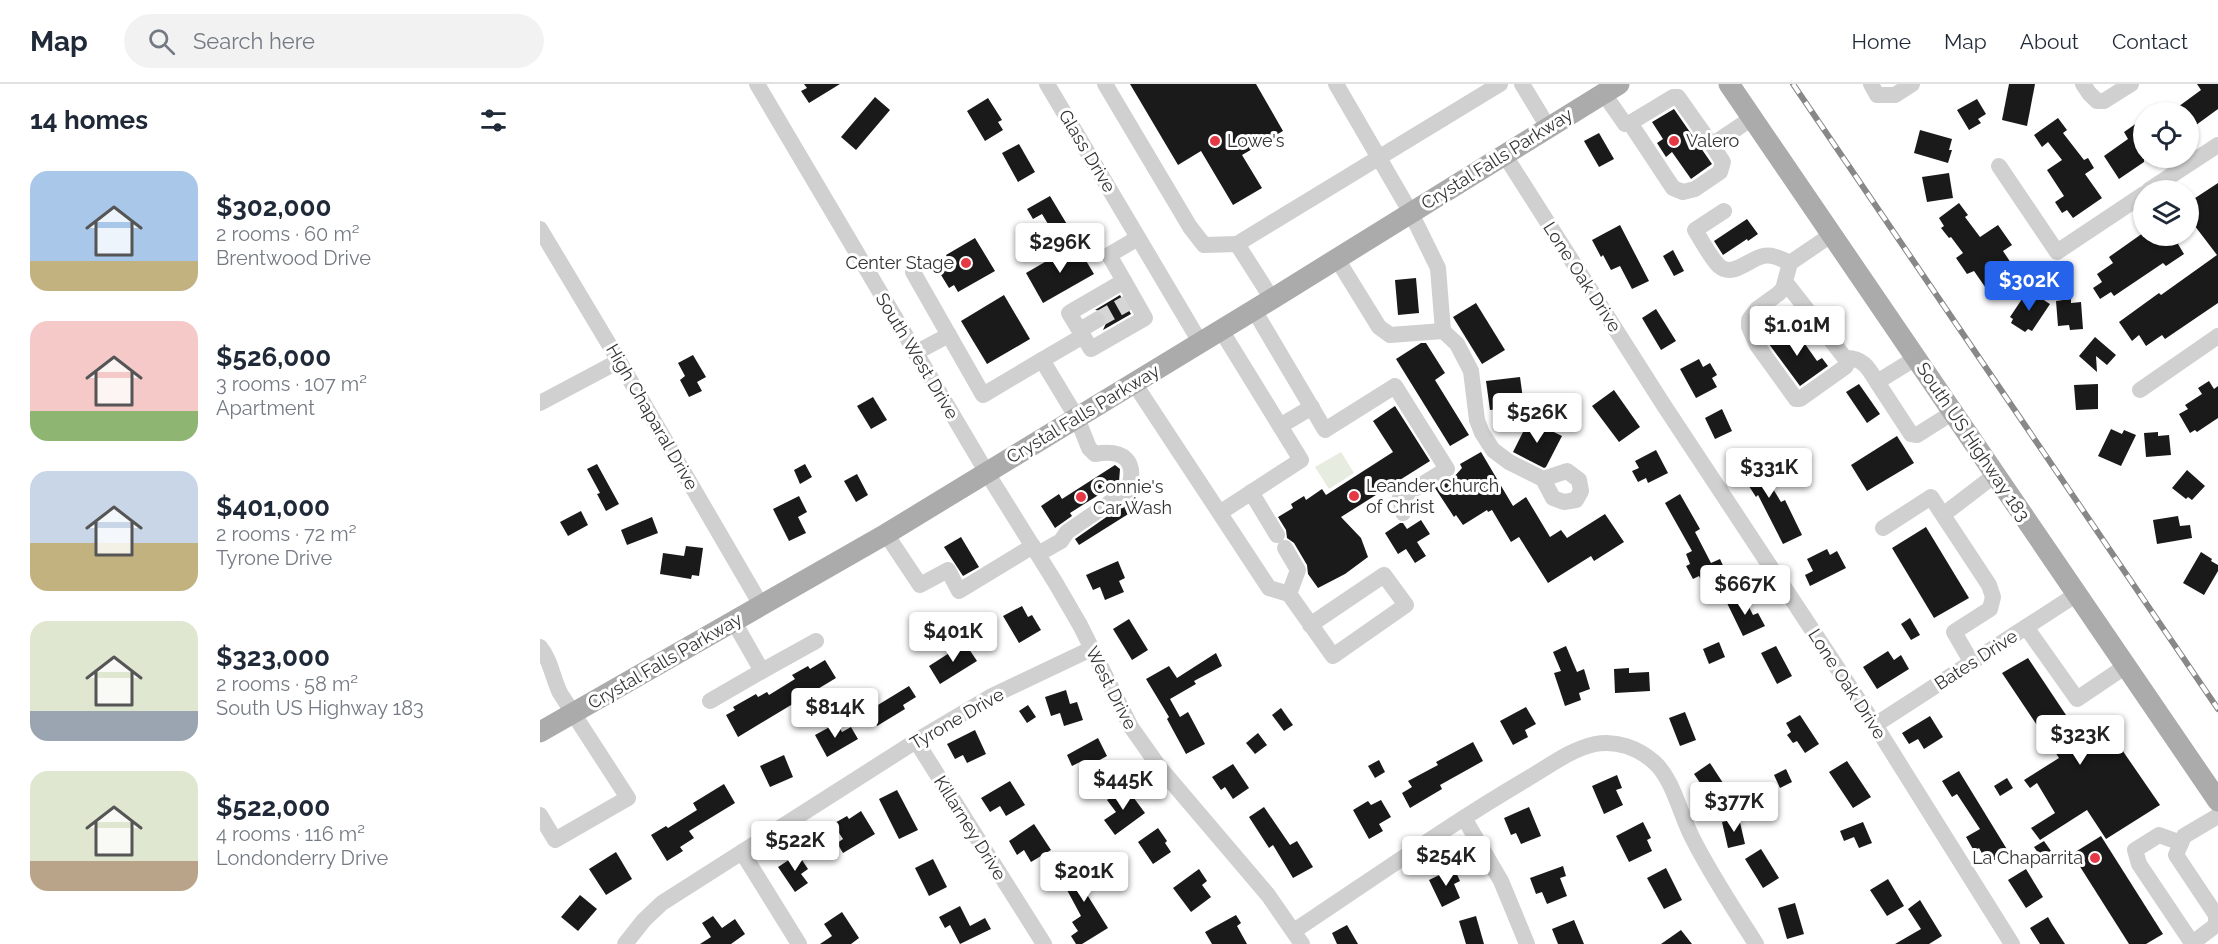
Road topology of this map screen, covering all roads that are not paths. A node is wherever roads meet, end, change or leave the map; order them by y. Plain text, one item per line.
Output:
1 (757, 84) edge
2 (1047, 84) edge
3 (1105, 84) edge
4 (1336, 84) edge
5 (1500, 84) edge
6 (1522, 84) edge
7 (1729, 84) edge
8 (1871, 84) edge
9 (1912, 84) edge
10 (2083, 84) edge
11 (2131, 84) edge
12 (1612, 89) edge
13 (1752, 118) junction
14 (1630, 123) junction
15 (1548, 127) junction
16 (1712, 145) junction
17 (2218, 145) edge
18 (1504, 154) junction
19 (1379, 156) junction
20 (1999, 166) dead end
21 (2164, 180) edge
22 (2133, 201) edge
23 (1724, 211) dead end
24 (1411, 213) junction
25 (540, 229) edge
26 (1831, 235) junction
27 (1138, 238) junction
28 (1237, 244) junction
29 (1337, 259) junction
30 (1790, 262) junction
31 (913, 272) dead end
32 (1124, 281) junction
33 (1786, 283) junction
34 (1272, 299) junction
35 (1254, 310) junction
36 (1097, 320) tunnel mouth
37 (1221, 330) junction
38 (1443, 331) junction
39 (1082, 333) junction
40 (949, 334) junction
41 (2218, 336) edge
42 (1200, 342) junction
43 (915, 353) junction
44 (1916, 358) junction
45 (1042, 360) junction
46 (620, 361) junction
47 (1845, 363) junction
48 (1877, 382) junction
49 (1134, 383) junction
50 (2140, 390) dead end
51 (540, 403) edge
52 (1312, 407) junction
53 (1952, 413) junction
54 (1077, 418) junction
55 (1280, 426) junction
56 (987, 473) junction
57 (1995, 475) junction
58 (1543, 479) dead end
59 (1251, 492) junction
60 (1221, 512) junction
61 (1403, 513) dead end
62 (1944, 514) junction
63 (1883, 528) dead end
64 (886, 534) junction
65 (1036, 550) junction
66 (1289, 594) junction
67 (2077, 594) junction
68 (761, 605) junction
69 (734, 622) junction
70 (1310, 625) junction
71 (2026, 627) junction
72 (816, 642) dead end
73 (540, 647) edge
74 (1090, 649) junction
75 (1972, 663) junction
76 (2126, 666) junction
77 (762, 671) junction
78 (710, 700) dead end
79 (574, 713) junction
80 (1875, 725) junction
81 (540, 732) edge
82 (916, 741) junction
83 (2218, 801) edge
84 (540, 815) edge
85 (2218, 816) edge
86 (1464, 818) junction
87 (2181, 843) junction
88 (742, 852) junction
89 (1298, 938) edge
90 (624, 944) edge
91 (799, 944) edge
92 (1044, 944) edge
93 (1527, 944) edge
94 (1756, 944) edge
95 (2012, 944) edge
96 (2191, 944) edge

1 - 43 street, South West Drive
2 - 27 street, Glass Drive
3 - 28 street
4 - 19 street
5 - 19 street
6 - 15 street
7 - 13 main road, South US Highway 183
8 - 9 street
10 - 11 street
12 - 14 street
12 - 15 main road, Crystal Falls Parkway
13 - 16 street
13 - 26 main road, South US Highway 183
14 - 16 street
14 - 16 street
15 - 18 main road, Crystal Falls Parkway
17 - 21 street
18 - 24 main road, Crystal Falls Parkway
18 - 80 street, Lone Oak Drive
19 - 24 street
19 - 28 street
20 - 22 street
23 - 30 street
24 - 29 main road, Crystal Falls Parkway
24 - 38 street
25 - 46 street, High Chaparal Drive
26 - 30 street
26 - 44 main road, South US Highway 183
27 - 32 street
27 - 42 street, Glass Drive
28 - 34 street
29 - 34 main road, Crystal Falls Parkway
29 - 38 street
30 - 33 street
31 - 40 street
32 - 39 street
32 - 39 street
33 - 47 street
33 - 47 street
34 - 35 main road, Crystal Falls Parkway
35 - 37 main road, Crystal Falls Parkway
35 - 52 street
36 - 39 street
37 - 42 main road, Crystal Falls Parkway
37 - 55 street
38 - 58 street
39 - 45 street
40 - 43 street
40 - 45 street
41 - 50 street
42 - 49 main road, Crystal Falls Parkway
43 - 56 street, South West Drive
44 - 48 street
44 - 53 main road, South US Highway 183
45 - 54 street
46 - 51 street
46 - 68 street, High Chaparal Drive
47 - 48 street
48 - 53 street
49 - 54 main road, Crystal Falls Parkway
49 - 60 street
52 - 55 street
52 - 61 street
53 - 57 main road, South US Highway 183
54 - 56 main road, Crystal Falls Parkway
54 - 65 street
55 - 59 street
56 - 64 main road, Crystal Falls Parkway
56 - 65 street, West Drive
57 - 62 street
57 - 67 main road, South US Highway 183
59 - 60 street
59 - 66 street
60 - 66 street
62 - 63 street
62 - 75 street
64 - 65 street
64 - 68 main road, Crystal Falls Parkway
65 - 74 street, West Drive
66 - 70 street
67 - 71 street, Bates Drive
67 - 76 main road, South US Highway 183
68 - 69 main road, Crystal Falls Parkway
69 - 77 street
69 - 79 main road, Crystal Falls Parkway
70 - 70 street
71 - 75 street, Bates Drive
71 - 76 street
72 - 77 street
73 - 79 street
74 - 82 street, Tyrone Drive
74 - 89 street, West Drive
75 - 80 street, Bates Drive
76 - 83 main road, South US Highway 183
77 - 78 street
79 - 81 main road, Crystal Falls Parkway
79 - 84 street
80 - 95 street, Lone Oak Drive
82 - 88 street, Tyrone Drive
82 - 92 street, Killarney Drive
85 - 87 street
86 - 89 street
86 - 93 street
86 - 94 street
87 - 96 street
87 - 96 street
88 - 90 street, Tyrone Drive
88 - 91 street

